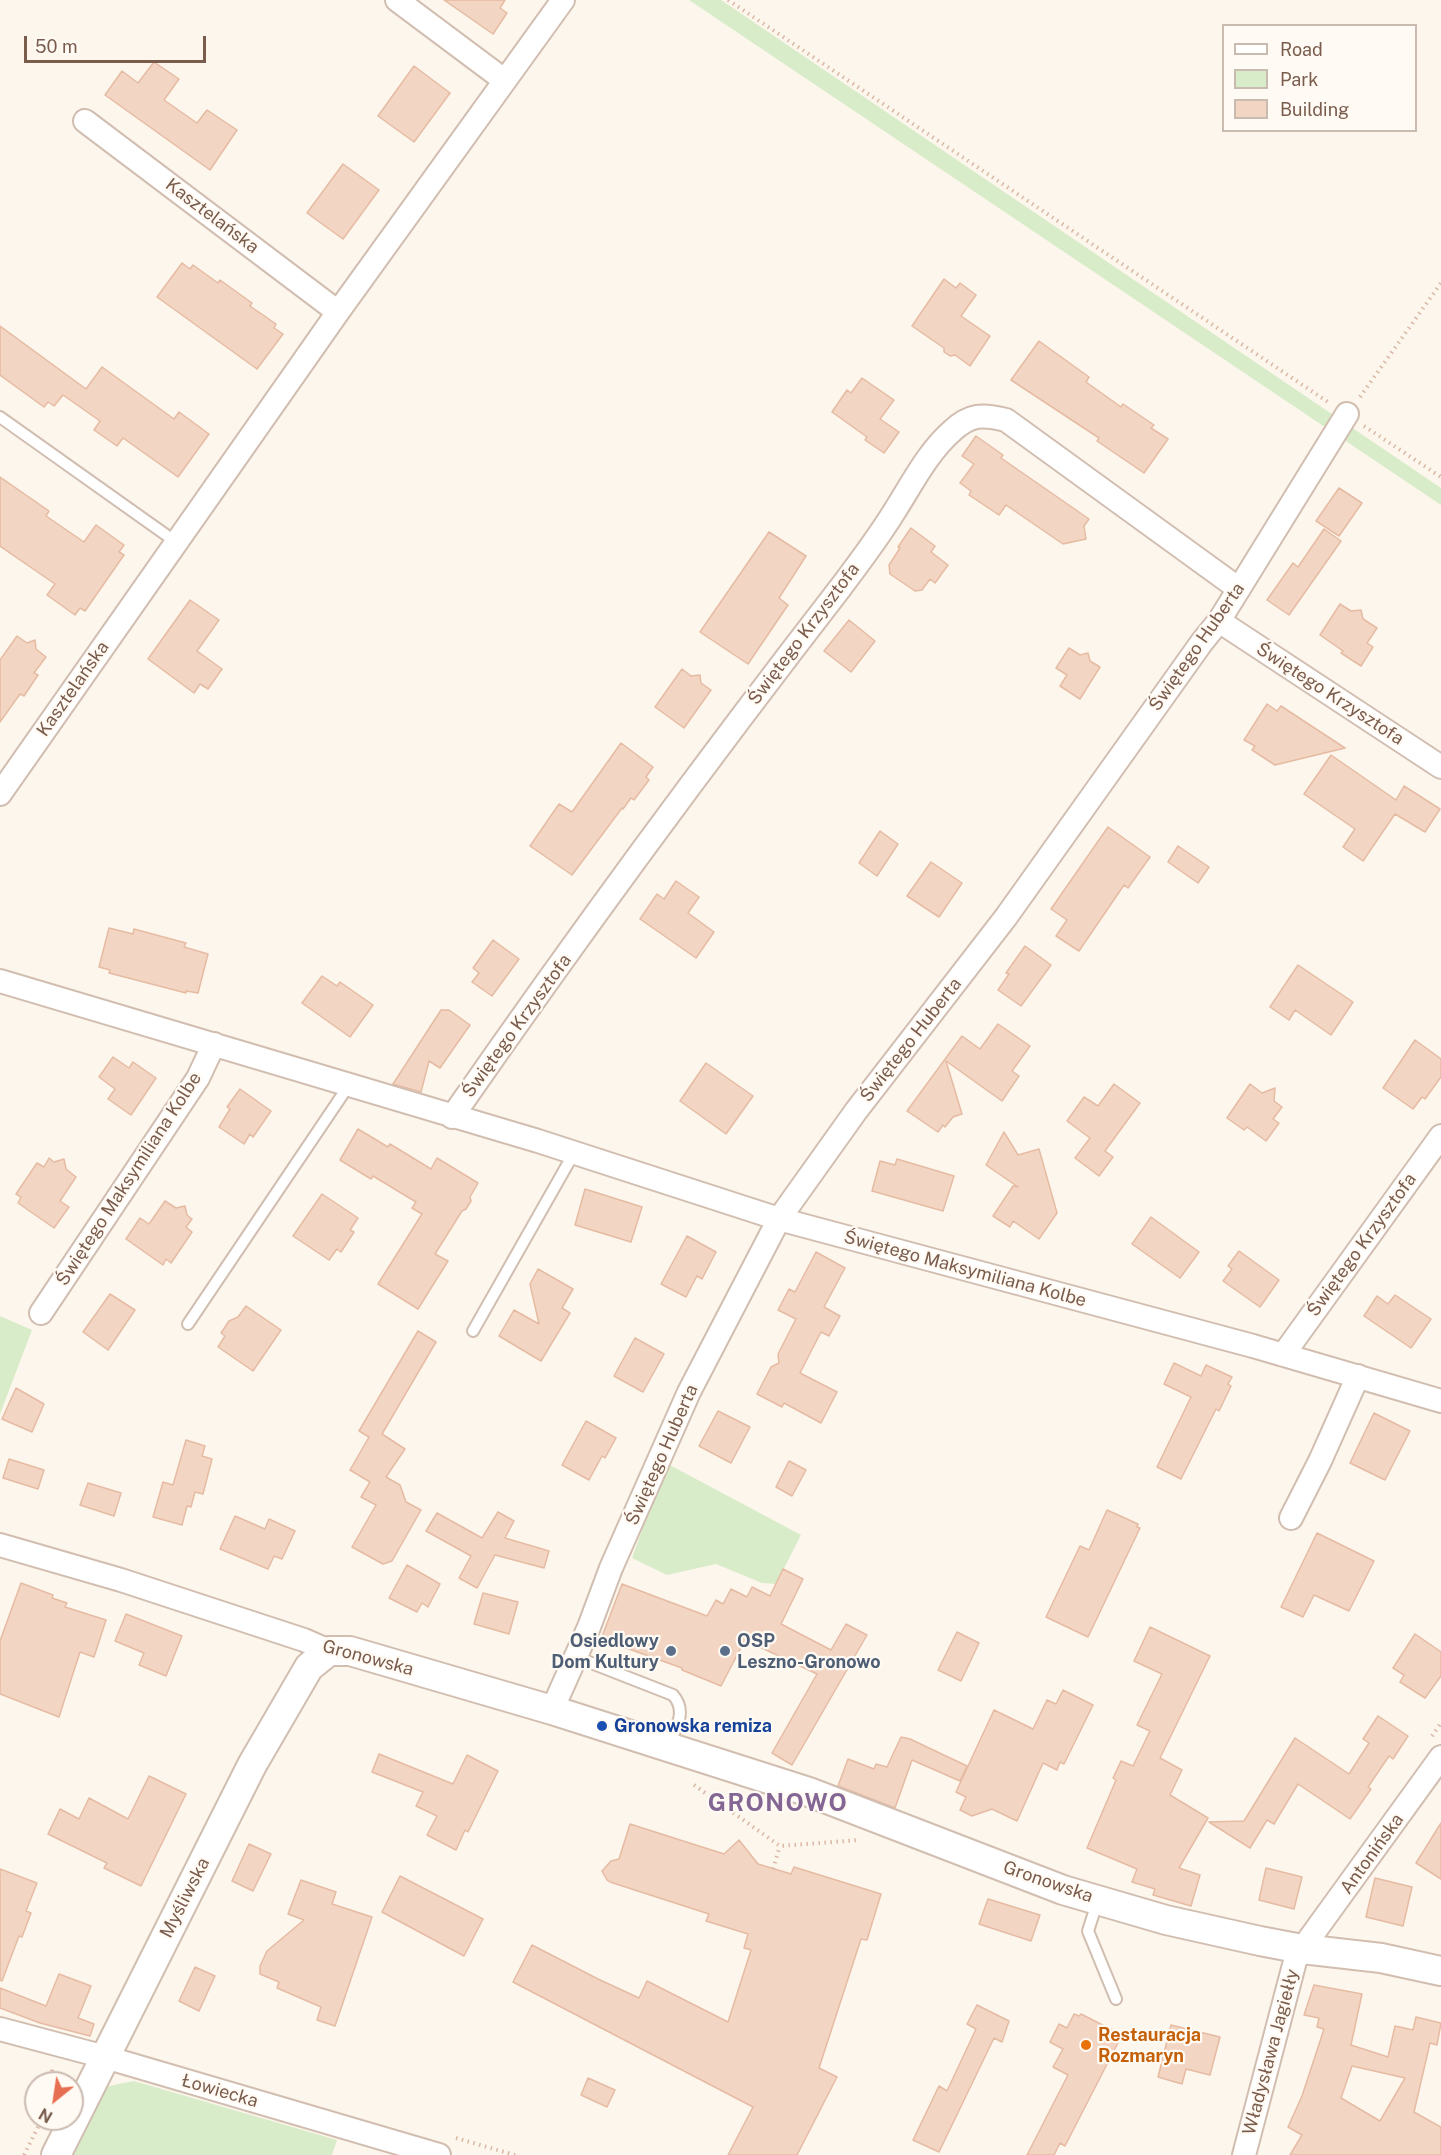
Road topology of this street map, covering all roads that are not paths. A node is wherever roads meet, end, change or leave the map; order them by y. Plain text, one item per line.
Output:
1 (397, 0) edge
2 (563, 0) edge
3 (504, 80) junction
4 (86, 120) dead end
5 (338, 312) junction
6 (1347, 414) road end
7 (0, 417) edge
8 (176, 542) junction
9 (1239, 589) junction
10 (1219, 621) junction
11 (1441, 767) edge
12 (4, 780) edge
13 (0, 981) edge
14 (214, 1044) junction
15 (349, 1085) junction
16 (452, 1117) junction
17 (1441, 1136) edge
18 (574, 1153) junction
19 (779, 1219) junction
20 (41, 1313) dead end
21 (188, 1324) dead end
22 (473, 1331) dead end
23 (1283, 1355) junction
24 (1358, 1376) junction
25 (1441, 1401) edge
26 (1291, 1518) dead end
27 (0, 1545) edge
28 (329, 1652) junction
29 (576, 1657) junction
30 (552, 1710) junction
31 (668, 1747) junction
32 (1441, 1757) edge
33 (1098, 1900) junction
34 (1302, 1949) junction
35 (1441, 1971) edge
36 (1116, 1999) dead end
37 (0, 2029) edge
38 (105, 2057) junction
39 (56, 2155) edge
40 (439, 2155) edge
41 (1244, 2155) edge

1 - 3 street
2 - 3 street, Kasztelańska
3 - 5 street, Kasztelańska
4 - 5 street, Kasztelańska
5 - 8 street, Kasztelańska
6 - 9 street, Świętego Huberta
7 - 8 lane
8 - 12 street, Kasztelańska
9 - 10 street, Świętego Huberta
9 - 16 street, Świętego Krzysztofa
10 - 11 street, Świętego Krzysztofa
10 - 19 street, Świętego Huberta
13 - 14 street, Świętego Maksymiliana Kolbe
14 - 15 street, Świętego Maksymiliana Kolbe
14 - 20 street, Świętego Maksymiliana Kolbe
15 - 16 street, Świętego Maksymiliana Kolbe
15 - 21 lane
16 - 18 street, Świętego Maksymiliana Kolbe
17 - 23 street, Świętego Krzysztofa
18 - 19 street, Świętego Maksymiliana Kolbe
18 - 22 lane
19 - 23 street, Świętego Maksymiliana Kolbe
19 - 29 street, Świętego Huberta
23 - 24 street, Świętego Maksymiliana Kolbe
24 - 25 street, Świętego Maksymiliana Kolbe
24 - 26 street
27 - 28 street, Gronowska
28 - 30 street, Gronowska
28 - 38 street, Myśliwska
29 - 30 street, Świętego Huberta
29 - 31 lane
30 - 31 street, Gronowska
31 - 33 street, Gronowska
32 - 34 street, Antonińska
33 - 34 street, Gronowska
33 - 36 lane
34 - 35 street, Gronowska
34 - 41 street, Władysława Jagiełły
37 - 38 street, Łowiecka
38 - 39 street, Myśliwska
38 - 40 street, Łowiecka

